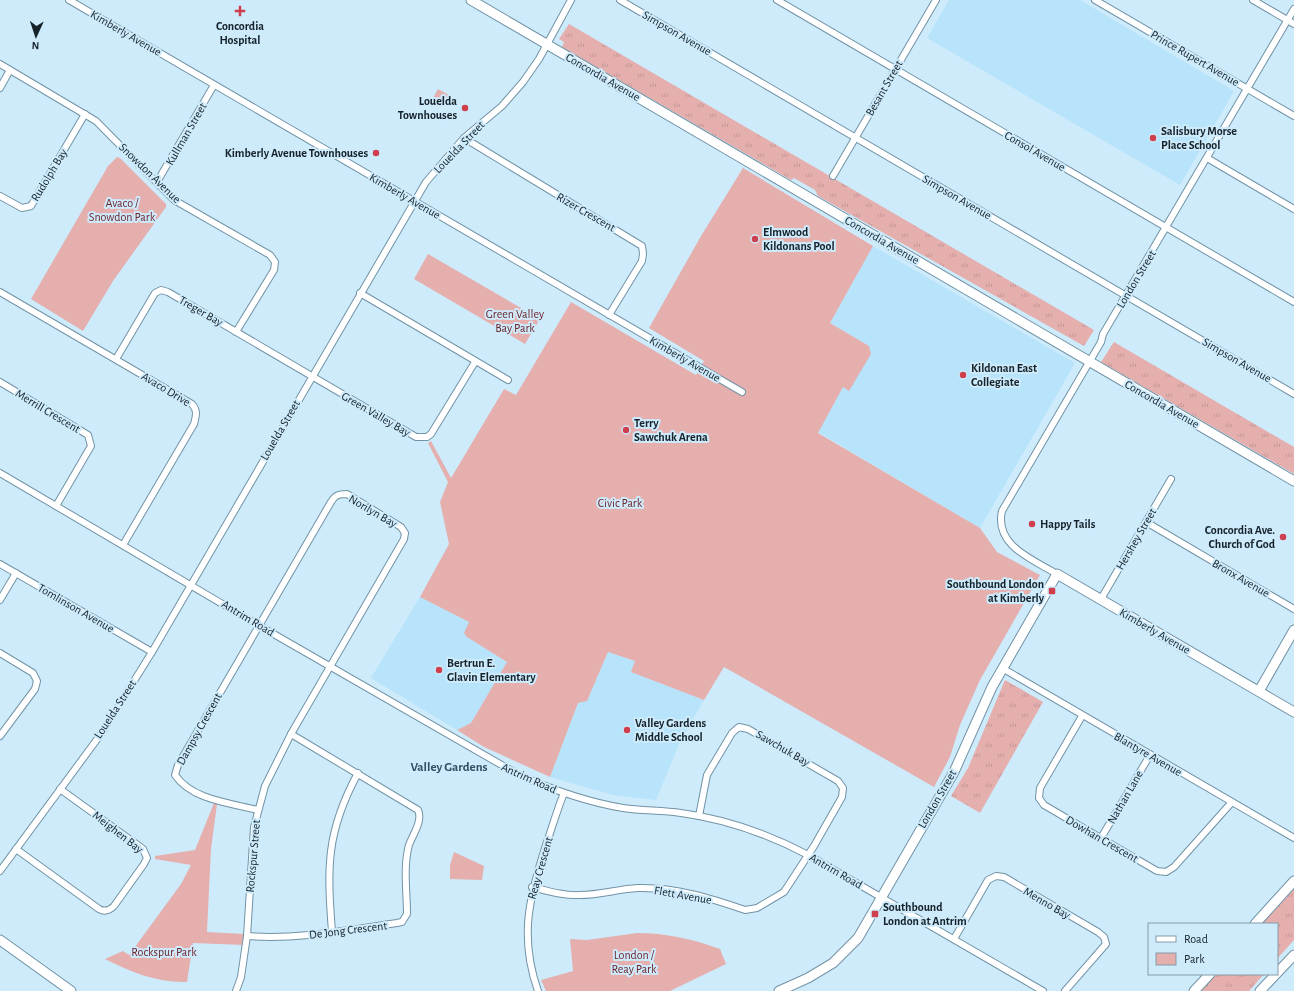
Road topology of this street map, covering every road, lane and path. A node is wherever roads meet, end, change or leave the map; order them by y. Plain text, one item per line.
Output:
1 (69, 0) edge
2 (470, 0) edge
3 (571, 0) edge
4 (620, 0) edge
5 (777, 0) edge
6 (936, 0) edge
7 (1095, 0) edge
8 (1253, 0) edge
9 (1294, 9) edge
10 (1287, 20) junction
11 (1294, 24) edge
12 (547, 44) junction
13 (0, 64) edge
14 (895, 69) junction
15 (10, 70) junction
16 (214, 85) junction
17 (0, 88) edge
18 (1248, 89) junction
19 (85, 114) junction
20 (1294, 116) edge
21 (855, 137) junction
22 (464, 138) junction
23 (1207, 158) junction
24 (833, 176) dead end
25 (158, 182) junction
26 (0, 196) edge
27 (414, 201) junction
28 (1294, 209) edge
29 (1166, 228) junction
30 (0, 292) edge
31 (360, 293) junction
32 (1126, 296) junction
33 (1294, 302) edge
34 (609, 315) junction
35 (236, 332) junction
36 (116, 359) junction
37 (1090, 361) junction
38 (475, 362) junction
39 (312, 376) junction
40 (508, 380) dead end
41 (0, 382) edge
42 (742, 392) dead end
43 (1294, 394) edge
44 (0, 473) edge
45 (1171, 479) dead end
46 (1294, 481) edge
47 (56, 506) junction
48 (1146, 522) junction
49 (123, 545) junction
50 (1017, 550) joint
51 (0, 564) edge
52 (16, 573) junction
53 (1057, 574) junction
54 (191, 585) junction
55 (1101, 599) junction
56 (0, 600) edge
57 (1294, 609) edge
58 (258, 625) junction
59 (1294, 630) edge
60 (152, 652) junction
61 (0, 653) edge
62 (331, 667) junction
63 (1002, 668) junction
64 (1259, 691) junction
65 (1294, 712) edge
66 (1082, 716) junction
67 (291, 734) junction
68 (0, 736) edge
69 (1150, 755) junction
70 (358, 773) junction
71 (60, 789) junction
72 (564, 793) junction
73 (1232, 802) junction
74 (258, 810) junction
75 (699, 816) junction
76 (1101, 838) junction
77 (1294, 838) edge
78 (16, 849) junction
79 (808, 854) junction
80 (0, 872) edge
81 (1294, 881) edge
82 (532, 887) junction
83 (880, 896) junction
84 (1256, 923) edge
85 (332, 932) junction
86 (247, 936) junction
87 (954, 939) junction
88 (0, 940) edge
89 (1294, 955) edge
90 (1278, 971) edge
91 (1209, 975) edge
92 (1274, 975) edge
93 (71, 991) edge
94 (236, 991) edge
95 (538, 991) edge
96 (779, 991) edge
97 (1043, 991) edge
98 (1065, 991) edge
99 (1194, 991) edge
100 (1260, 991) edge

1 - 16 street, Kimberly Avenue
2 - 12 main road, Concordia Avenue
3 - 12 street, Louelda Street
4 - 21 street, Simpson Avenue
5 - 14 street, Consol Avenue
6 - 14 street, Besant Street
7 - 18 street, Prince Rupert Avenue
8 - 10 street
9 - 10 street, London Street
10 - 11 street
10 - 18 street, London Street
12 - 22 street, Louelda Street
12 - 37 main road, Concordia Avenue
13 - 15 street, Snowdon Avenue
14 - 21 street, Besant Street
14 - 29 street, Consol Avenue
15 - 17 street
15 - 19 street, Snowdon Avenue
16 - 25 street, Kullman Street
16 - 27 street, Kimberly Avenue
18 - 20 street, Prince Rupert Avenue
18 - 23 street, London Street
19 - 25 street, Snowdon Avenue
19 - 26 street, Rudolph Bay
21 - 24 street, Besant Street
21 - 32 street, Simpson Avenue
22 - 27 street, Louelda Street
22 - 34 street, Rizer Crescent
23 - 28 street
23 - 29 street, London Street
25 - 35 street, Snowdon Avenue
27 - 31 street, Louelda Street
27 - 34 street, Kimberly Avenue
29 - 32 street, London Street
29 - 33 street, Consol Avenue
30 - 36 street, Avaco Drive
31 - 38 street
31 - 39 street, Louelda Street
32 - 37 street, London Street
32 - 43 street, Simpson Avenue
34 - 42 street, Kimberly Avenue
35 - 36 street, Treger Bay
35 - 39 street, Treger Bay
36 - 49 street, Avaco Drive
37 - 46 main road, Concordia Avenue
37 - 50 street, London Street
38 - 39 street, Green Valley Bay
38 - 40 street
39 - 54 street, Louelda Street
41 - 47 street, Merrill Crescent
44 - 47 street, Antrim Road
45 - 48 street, Hershey Street
47 - 49 street, Antrim Road
48 - 55 street, Hershey Street
48 - 57 street, Bronx Avenue
49 - 54 street, Antrim Road
50 - 53 street, Kimberly Avenue
51 - 52 street, Tomlinson Avenue
52 - 56 street
52 - 60 street, Tomlinson Avenue
53 - 55 main road, Kimberly Avenue
53 - 63 main road, London Street
54 - 58 street, Antrim Road
54 - 60 street, Louelda Street
55 - 64 main road, Kimberly Avenue
58 - 62 street, Antrim Road
58 - 62 street, Norilyn Bay
58 - 74 street, Dampsy Crescent
59 - 64 main road
60 - 71 street, Louelda Street
61 - 68 street
62 - 67 street, Rockspur Street
62 - 72 street, Antrim Road
63 - 66 street, Blantyre Avenue
63 - 83 main road, London Street
64 - 65 main road, Kimberly Avenue
66 - 69 street, Blantyre Avenue
66 - 76 street, Dowhan Crescent
67 - 70 street, De Jong Crescent
67 - 74 street, Rockspur Street
69 - 73 street, Blantyre Avenue
69 - 76 street, Nathan Lane
70 - 85 street
70 - 85 street, De Jong Crescent
71 - 78 street, Louelda Street
71 - 78 street, Meighen Bay
72 - 75 street, Antrim Road
72 - 82 street, Reay Crescent
73 - 76 street, Dowhan Crescent
73 - 77 street, Blantyre Avenue
74 - 86 street, Rockspur Street
75 - 79 street, Antrim Road
75 - 79 street, Sawchuk Bay
78 - 80 street, Louelda Street
79 - 82 street, Flett Avenue
79 - 83 street, Antrim Road
81 - 84 main road
82 - 95 street, Reay Crescent
83 - 87 street, Antrim Road
83 - 96 main road, London Street
85 - 86 street, De Jong Crescent
86 - 94 street, Rockspur Street
87 - 97 street, Antrim Road
87 - 98 street, Menno Bay
88 - 93 main road
89 - 90 main road
91 - 99 main road
92 - 100 main road

